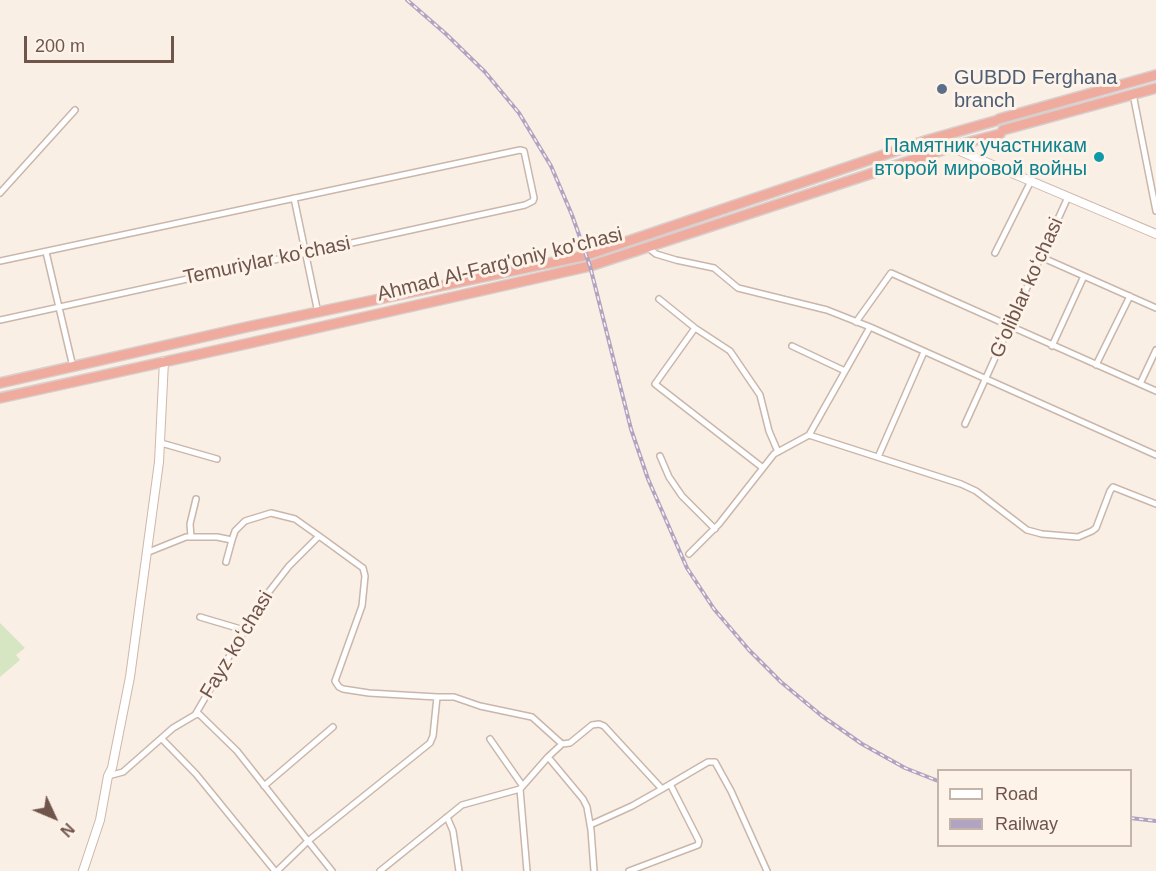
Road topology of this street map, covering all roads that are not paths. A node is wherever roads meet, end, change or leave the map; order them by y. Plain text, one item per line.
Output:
1 (1156, 75) edge
2 (1156, 88) edge
3 (1133, 94) junction
4 (75, 110) dead end
5 (958, 145) junction
6 (806, 181) junction
7 (1030, 181) junction
8 (0, 193) edge
9 (811, 193) junction
10 (1068, 197) junction
11 (294, 198) junction
12 (1156, 211) edge
13 (1156, 234) edge
14 (647, 247) junction
15 (46, 252) junction
16 (306, 253) junction
17 (995, 253) dead end
18 (1041, 257) junction
19 (0, 261) edge
20 (1084, 276) junction
21 (1130, 296) junction
22 (659, 299) dead end
23 (58, 307) junction
24 (1156, 308) edge
25 (318, 313) junction
26 (0, 320) edge
27 (856, 322) junction
28 (247, 327) junction
29 (870, 327) junction
30 (695, 328) junction
31 (1010, 328) junction
32 (250, 344) junction
33 (792, 346) dead end
34 (1052, 346) junction
35 (1156, 350) edge
36 (924, 352) junction
37 (164, 361) junction
38 (1096, 365) junction
39 (73, 367) junction
40 (845, 371) junction
41 (986, 380) junction
42 (0, 383) edge
43 (1140, 384) junction
44 (1156, 392) edge
45 (0, 398) edge
46 (965, 424) dead end
47 (809, 435) junction
48 (161, 443) junction
49 (778, 452) junction
50 (1156, 455) edge
51 (660, 456) dead end
52 (878, 457) junction
53 (217, 459) dead end
54 (763, 468) junction
55 (196, 499) dead end
56 (1156, 504) edge
57 (715, 529) junction
58 (319, 536) junction
59 (191, 537) junction
60 (232, 540) junction
61 (146, 553) junction
62 (689, 554) dead end
63 (226, 562) dead end
64 (200, 617) dead end
65 (244, 630) junction
66 (437, 697) junction
67 (195, 715) junction
68 (333, 727) dead end
69 (162, 739) junction
70 (490, 739) dead end
71 (562, 744) junction
72 (548, 756) junction
73 (108, 776) junction
74 (670, 784) junction
75 (264, 786) junction
76 (521, 787) junction
77 (662, 789) junction
78 (447, 817) junction
79 (590, 825) junction
80 (309, 841) junction
81 (83, 871) edge
82 (276, 871) edge
83 (332, 871) edge
84 (380, 871) edge
85 (459, 871) edge
86 (527, 871) edge
87 (594, 871) edge
88 (629, 871) edge
89 (767, 871) edge

1 - 6 highway, Ahmad Al-Farg'oniy ko'chasi
2 - 3 highway, Ahmad Al-Farg'oniy ko'chasi
3 - 5 highway, Ahmad Al-Farg'oniy ko'chasi
3 - 12 street
4 - 8 street
5 - 7 street
5 - 9 highway, Ahmad Al-Farg'oniy ko'chasi
6 - 9 highway
6 - 25 highway, Ahmad Al-Farg'oniy ko'chasi
7 - 10 street
7 - 17 street
9 - 14 highway, Ahmad Al-Farg'oniy ko'chasi
10 - 13 street
10 - 18 street, Gʻoliblar koʻchasi
11 - 15 street
11 - 16 street
11 - 16 street, Temuriylar koʻchasi
14 - 27 street, Gʻoliblar koʻchasi
14 - 32 highway, Ahmad Al-Farg'oniy ko'chasi
15 - 19 street
15 - 23 street
16 - 23 street, Temuriylar koʻchasi
16 - 25 street
18 - 20 street
18 - 31 street, Gʻoliblar koʻchasi
20 - 21 street
20 - 34 street
21 - 24 street
21 - 38 street
22 - 30 street
23 - 26 street, Temuriylar koʻchasi
23 - 39 street
25 - 28 highway, Ahmad Al-Farg'oniy ko'chasi
27 - 29 street, Gʻoliblar koʻchasi
27 - 31 street
28 - 32 highway
28 - 39 highway, Ahmad Al-Farg'oniy ko'chasi
29 - 36 street, Gʻoliblar koʻchasi
29 - 40 street
30 - 49 street
30 - 54 street
31 - 34 street
31 - 41 street, Gʻoliblar koʻchasi
32 - 37 highway, Ahmad Al-Farg'oniy ko'chasi
33 - 40 street
34 - 38 street
35 - 43 street
36 - 41 street, Gʻoliblar koʻchasi
36 - 52 street
37 - 45 highway, Ahmad Al-Farg'oniy ko'chasi
37 - 48 street
38 - 43 street
39 - 42 highway, Ahmad Al-Farg'oniy ko'chasi
40 - 47 street
41 - 46 street, Gʻoliblar koʻchasi
41 - 50 street, Gʻoliblar koʻchasi
43 - 44 street
47 - 49 street
47 - 52 street
48 - 53 street
48 - 61 street
49 - 54 street
51 - 57 street
52 - 56 street
54 - 57 street
55 - 59 street
57 - 62 street
58 - 60 street
58 - 65 street, Fayz koʻchasi
58 - 66 street
59 - 60 street
59 - 61 street
60 - 63 street
61 - 73 street
64 - 65 street
65 - 67 street, Fayz koʻchasi
66 - 71 street
66 - 80 street
67 - 69 street, Fayz koʻchasi
67 - 75 street
68 - 75 street
69 - 73 street, Fayz koʻchasi
69 - 82 street
70 - 76 street
71 - 72 street
71 - 77 street
72 - 76 street
72 - 79 street
73 - 81 street
74 - 77 street
74 - 88 street
74 - 89 street
75 - 80 street
76 - 78 street
76 - 86 street
77 - 79 street
78 - 84 street
78 - 85 street
79 - 87 street
80 - 82 street
80 - 83 street

